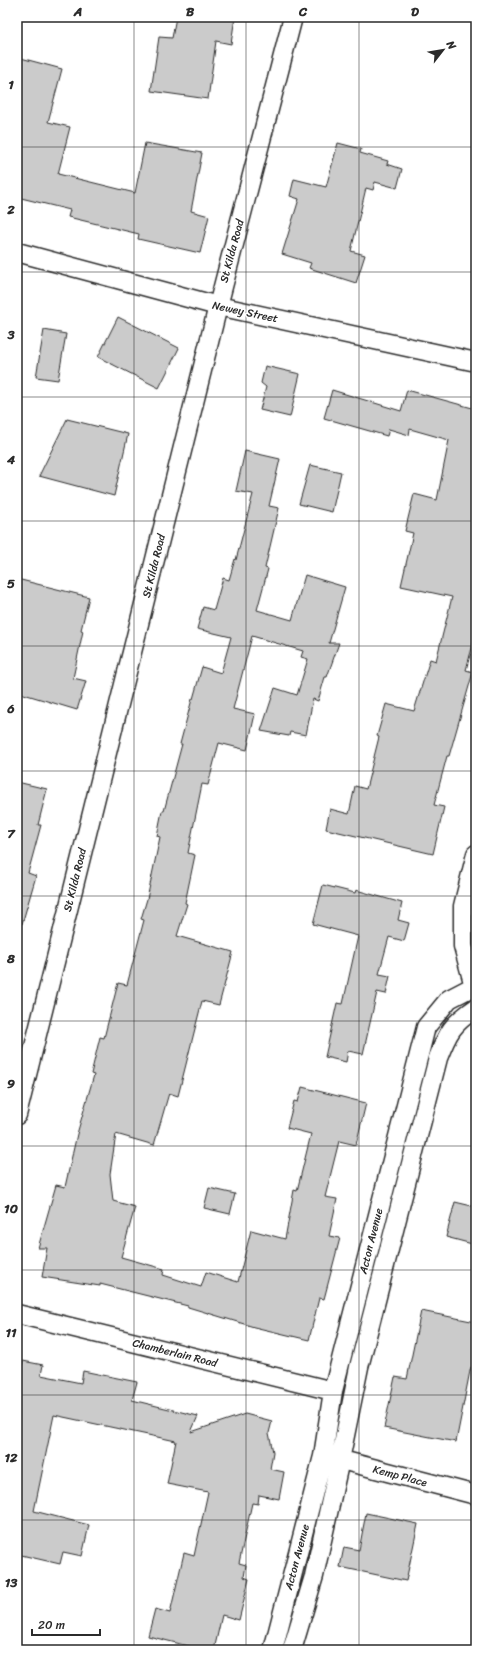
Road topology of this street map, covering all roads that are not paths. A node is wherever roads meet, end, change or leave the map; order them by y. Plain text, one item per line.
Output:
1 (293, 17) edge
2 (17, 252) edge
3 (218, 306) junction
4 (476, 362) edge
5 (476, 854) edge
6 (475, 987) edge
7 (476, 1008) edge
8 (17, 1115) edge
9 (17, 1314) edge
10 (334, 1391) junction
11 (332, 1458) junction
12 (476, 1496) edge
13 (273, 1650) edge
14 (292, 1650) edge

1 - 3 street, St Kilda Road
2 - 3 street, Newey Street
3 - 4 street, Newey Street
3 - 8 street, St Kilda Road
5 - 6 street, Acton Avenue
6 - 10 street, Acton Avenue
7 - 11 street, Acton Avenue
9 - 10 street, Chamberlain Road
10 - 11 street, Acton Avenue
11 - 12 street, Kemp Place
11 - 13 street, Acton Avenue
11 - 14 street, Acton Avenue

